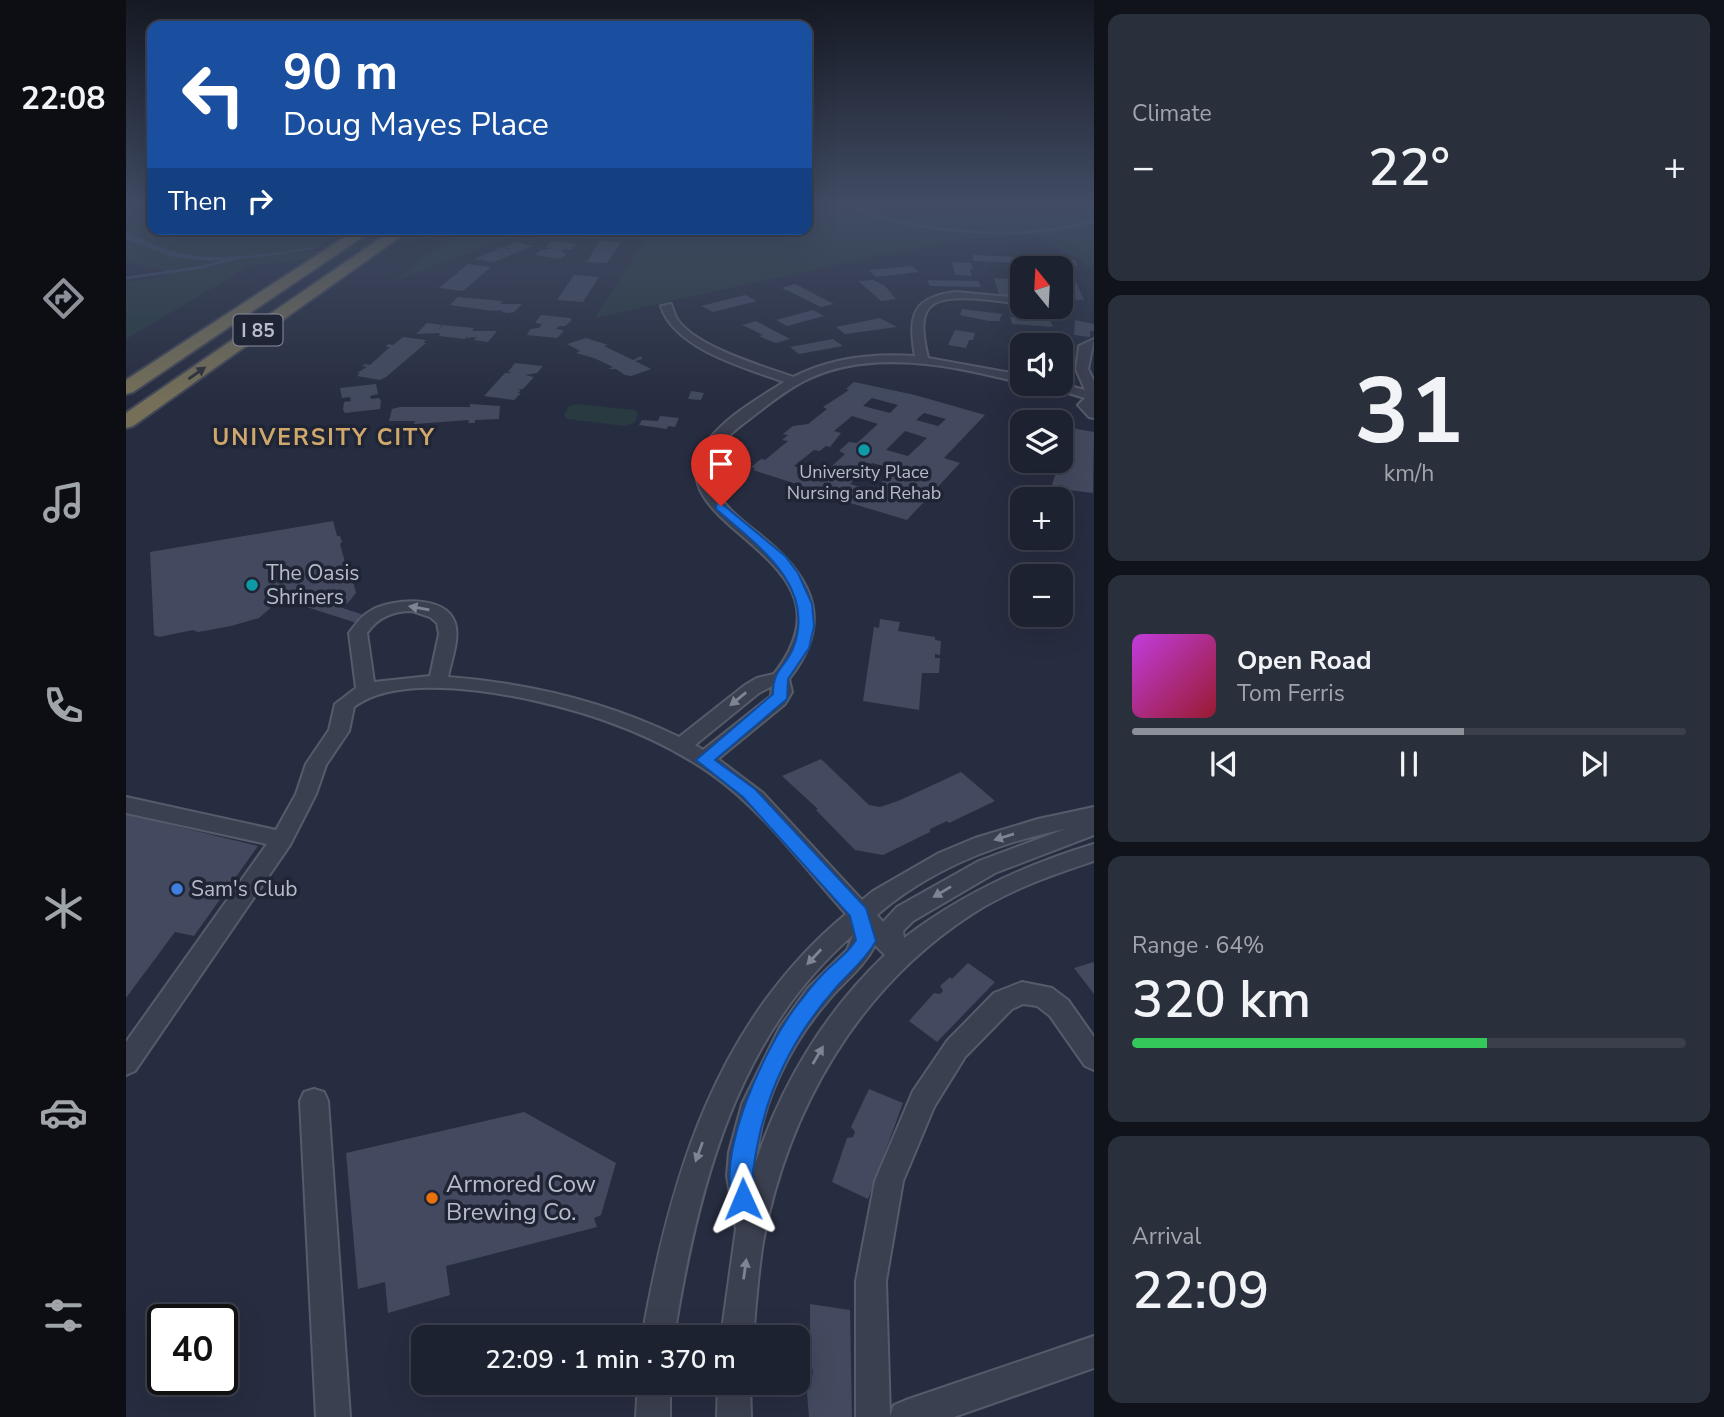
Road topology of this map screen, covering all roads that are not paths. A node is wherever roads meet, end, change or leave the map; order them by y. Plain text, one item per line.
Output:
1 (306, 270) edge
2 (344, 270) edge
3 (1010, 300) edge
4 (667, 306) dead end
5 (1094, 343) edge
6 (922, 360) junction
7 (1010, 376) edge
8 (794, 382) junction
9 (126, 388) edge
10 (1073, 391) edge
11 (1094, 396) edge
12 (1094, 414) edge
13 (126, 422) edge
14 (780, 679) junction
15 (438, 681) junction
16 (366, 692) junction
17 (680, 747) junction
18 (704, 760) junction
19 (126, 805) edge
20 (1094, 815) edge
21 (1094, 826) edge
22 (282, 839) junction
23 (1094, 852) edge
24 (859, 913) junction
25 (900, 955) junction
26 (1094, 1058) edge
27 (126, 1063) edge
28 (314, 1101) dead end
29 (751, 1230) junction
30 (659, 1325) edge
31 (739, 1325) edge
32 (1094, 1352) edge
33 (654, 1395) edge
34 (734, 1395) edge
35 (333, 1417) edge
36 (653, 1417) edge
37 (733, 1417) edge
38 (873, 1417) edge
39 (906, 1417) edge

1 - 9 highway, I 85
13 -> 2 highway, I 85
3 - 6 street
4 - 8 street
5 - 11 street
6 - 7 street
6 - 8 street
8 - 14 street
10 - 11 street
11 - 12 street
14 -> 17 street
14 - 18 street
15 - 16 street
15 -> 16 street
15 - 17 street
16 - 22 street
17 - 18 street
18 - 24 street
19 - 22 street
20 -> 24 street
21 -> 25 street
22 - 27 street
23 - 25 street
24 - 25 street
24 - 29 street
24 -> 30 street
29 -> 25 street
26 - 38 street
28 - 35 street
31 -> 29 street
32 - 39 street
33 - 36 street
34 - 37 street

